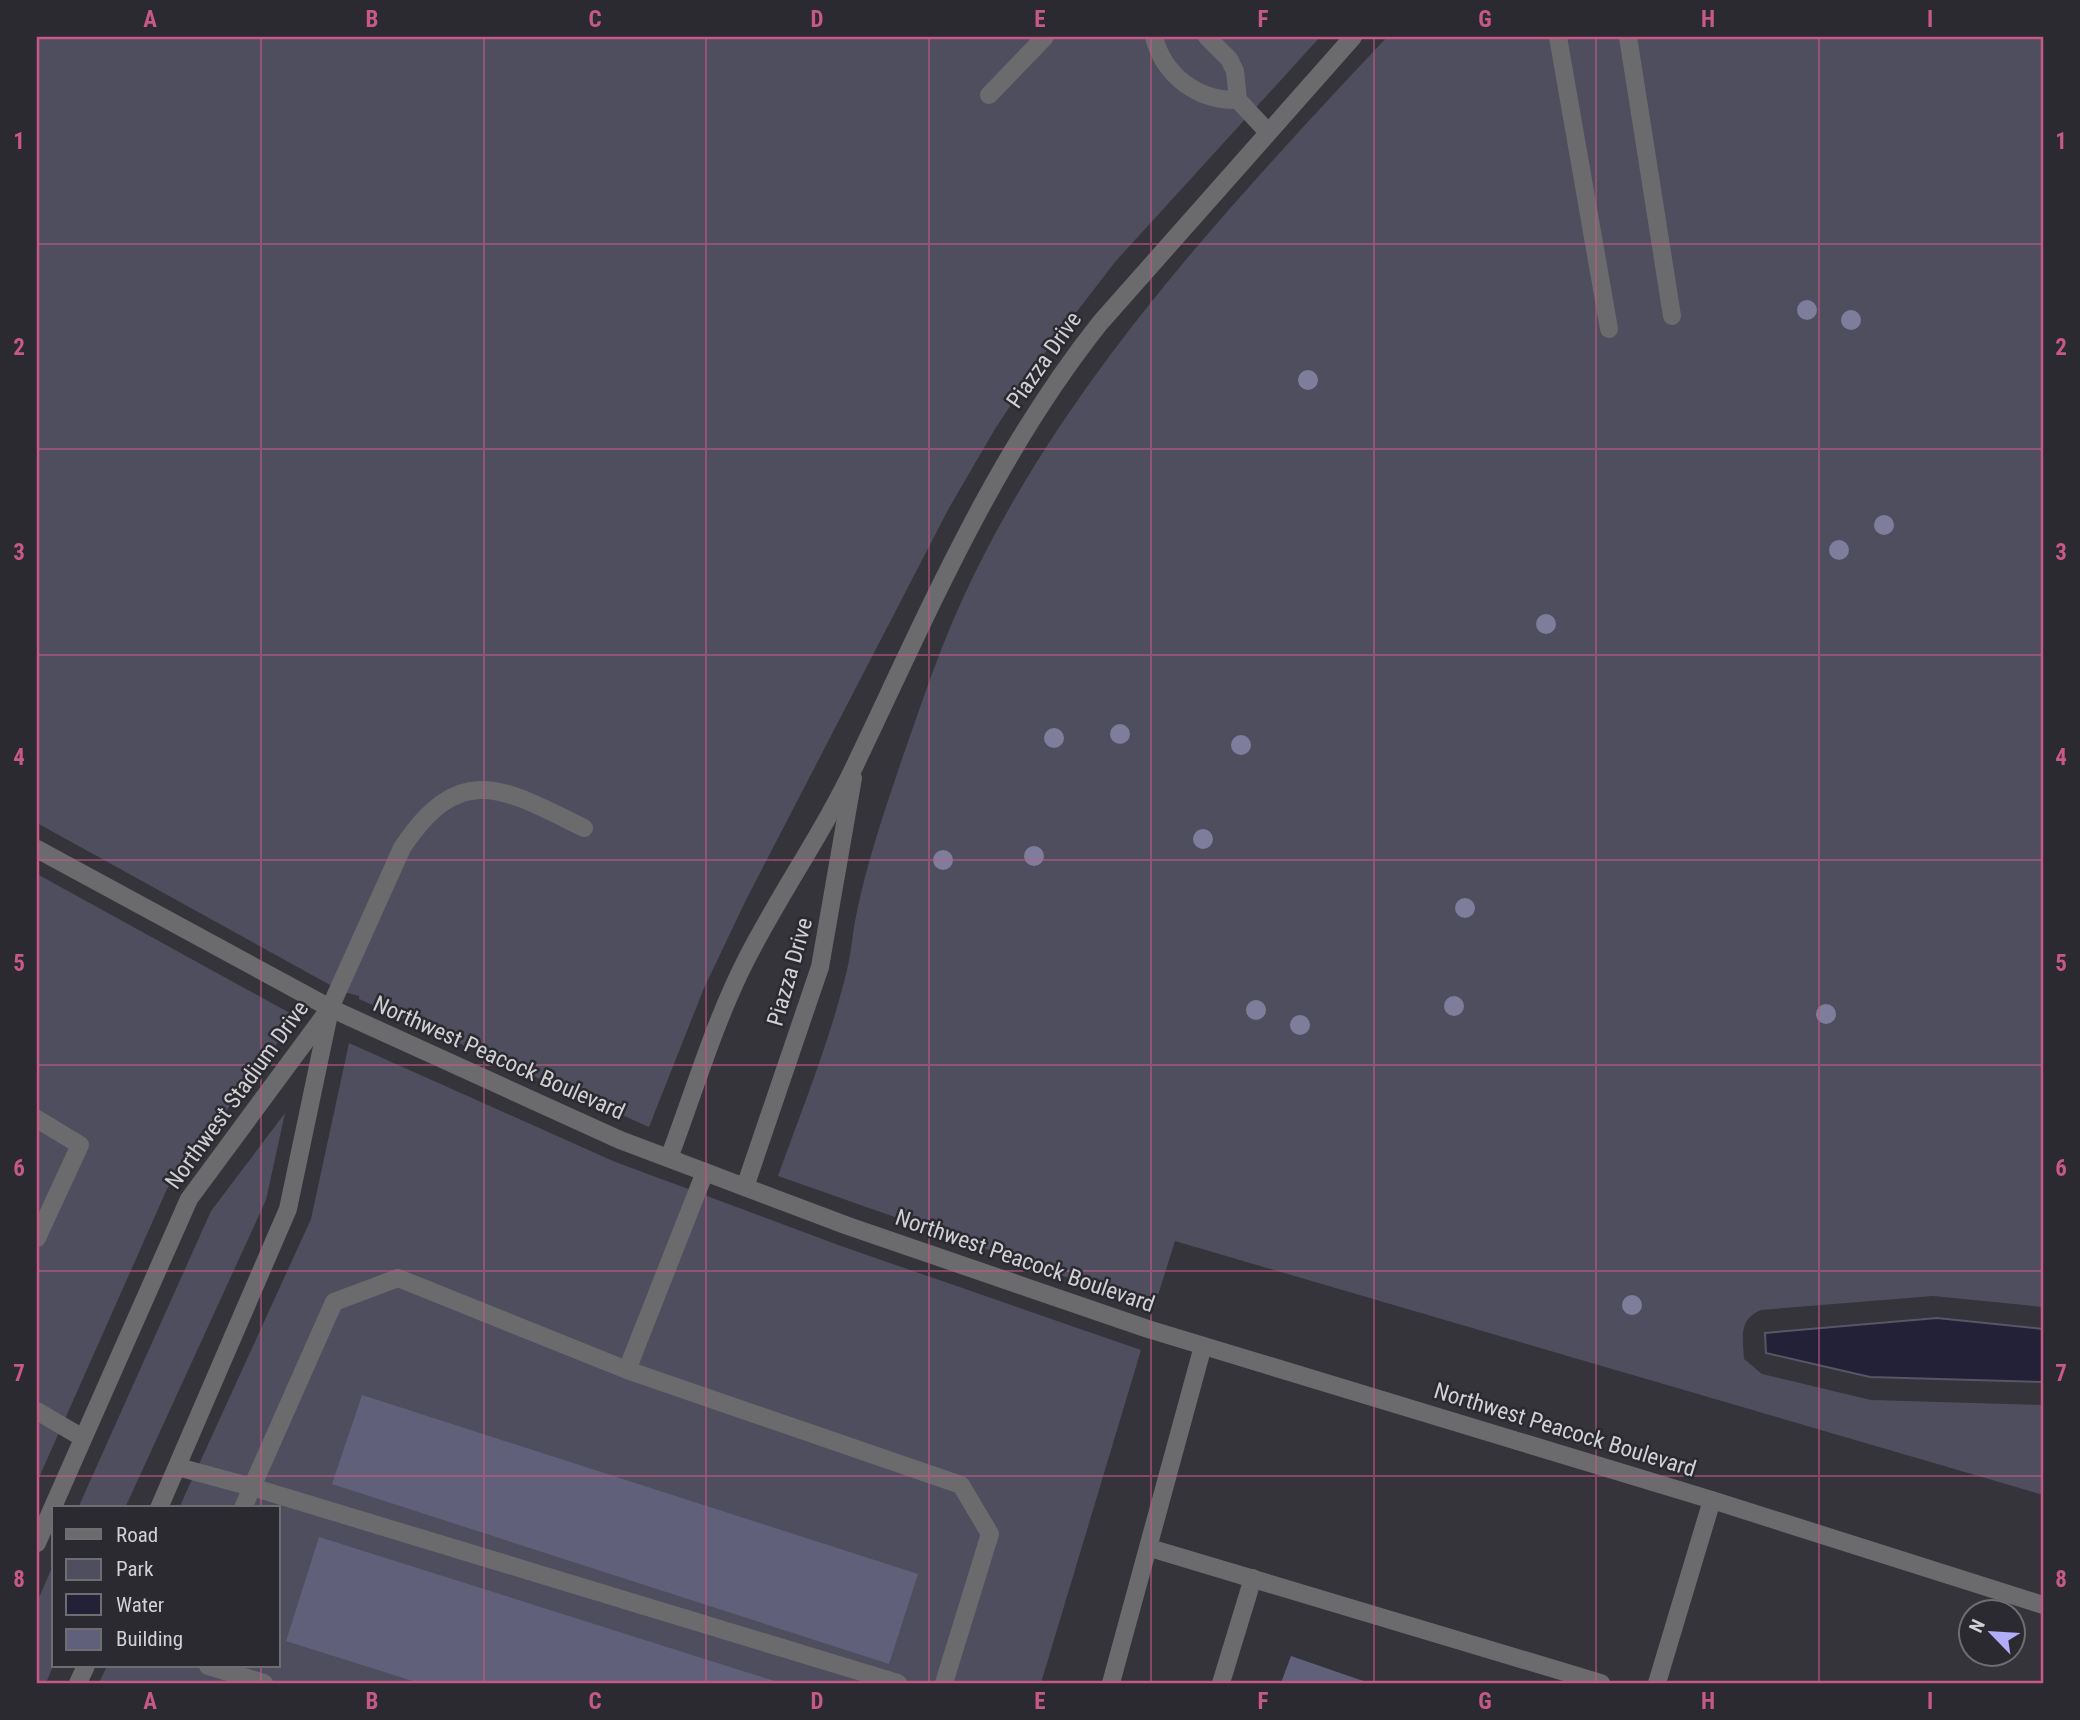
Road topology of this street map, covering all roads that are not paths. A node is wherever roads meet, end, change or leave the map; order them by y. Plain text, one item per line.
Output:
1 (1045, 37) edge
2 (1154, 37) edge
3 (1207, 37) edge
4 (1353, 37) edge
5 (1558, 37) edge
6 (1628, 37) edge
7 (989, 95) dead end
8 (1238, 100) junction
9 (1267, 131) junction
10 (1672, 316) dead end
11 (1609, 329) dead end
12 (856, 765) junction
13 (584, 828) dead end
14 (37, 849) edge
15 (330, 1008) junction
16 (37, 1119) edge
17 (669, 1158) junction
18 (705, 1172) junction
19 (745, 1186) junction
20 (37, 1238) edge
21 (1203, 1346) junction
22 (627, 1370) junction
23 (37, 1411) edge
24 (83, 1438) junction
25 (178, 1467) junction
26 (253, 1487) junction
27 (1712, 1500) junction
28 (53, 1506) edge
29 (160, 1506) edge
30 (244, 1506) edge
31 (52, 1509) edge
32 (37, 1543) edge
33 (1150, 1548) junction
34 (1253, 1578) junction
35 (2043, 1605) edge
36 (215, 1668) edge
37 (264, 1683) edge
38 (898, 1683) edge
39 (944, 1683) edge
40 (1111, 1683) edge
41 (1221, 1683) edge
42 (1601, 1683) edge
43 (1657, 1683) edge

1 - 7 street
2 - 8 street
3 - 8 street
4 - 9 street, Piazza Drive
5 - 11 street
6 - 10 street
8 - 9 street
9 - 12 street, Piazza Drive
12 - 17 street, Piazza Drive
12 - 19 street, Piazza Drive
13 - 15 street
14 - 15 street, Northwest Peacock Boulevard
15 - 17 street, Northwest Peacock Boulevard
15 - 24 street, Northwest Stadium Drive
15 - 25 street, Northwest Stadium Drive
16 - 20 street
17 - 18 street, Northwest Peacock Boulevard
18 - 19 street, Northwest Peacock Boulevard
18 - 22 street
19 - 21 street, Northwest Peacock Boulevard
21 - 27 street, Northwest Peacock Boulevard
21 - 33 street
22 - 26 street
22 - 39 street
23 - 24 street
24 - 28 street, Northwest Stadium Drive
25 - 26 street
25 - 29 street, Northwest Stadium Drive
26 - 30 street
26 - 38 street
27 - 35 street, Northwest Peacock Boulevard
27 - 43 street
31 - 32 street, Northwest Stadium Drive
33 - 34 street
33 - 40 street
34 - 41 street
34 - 42 street
36 - 37 street

